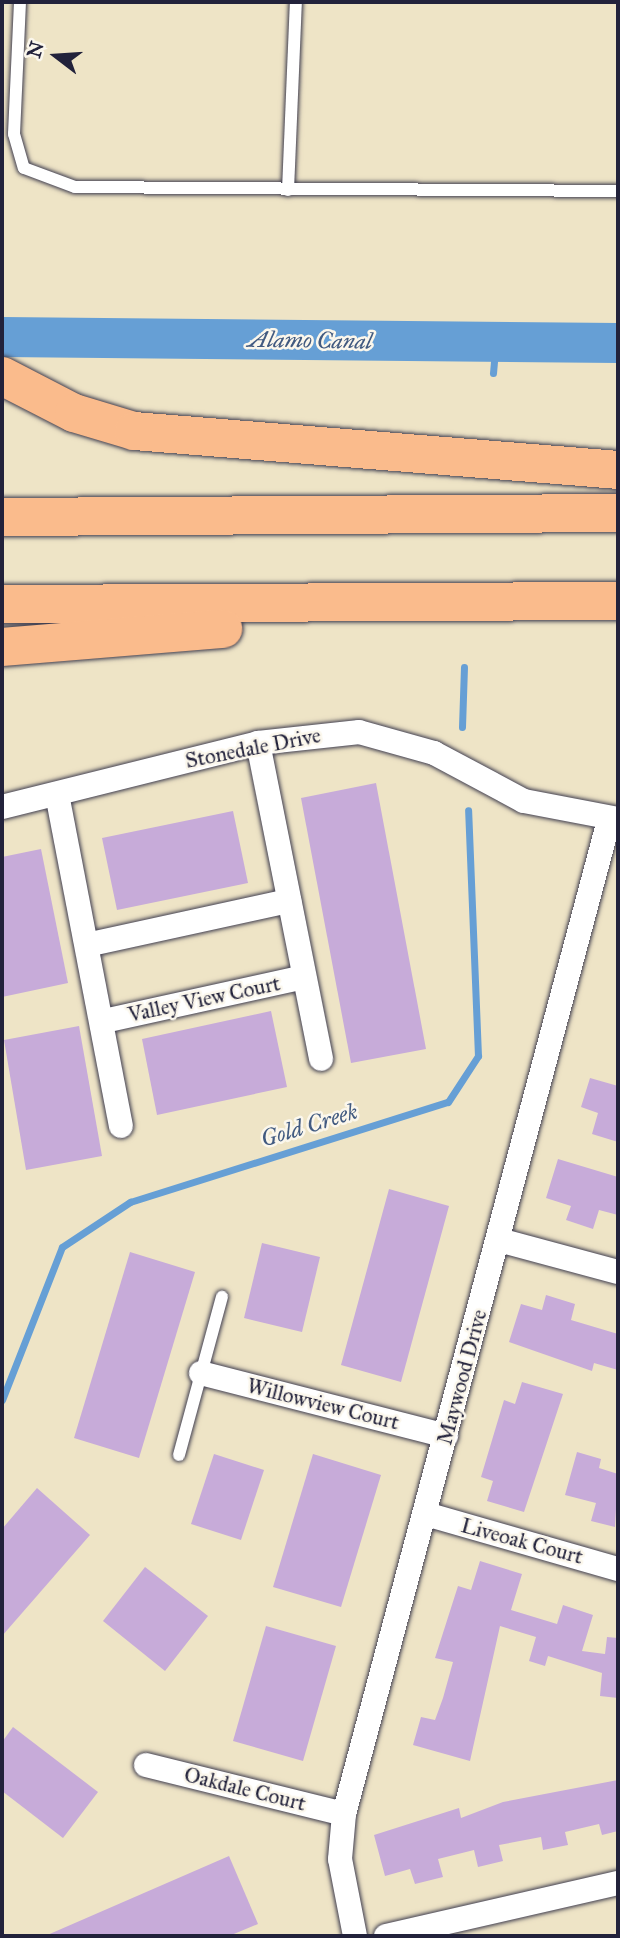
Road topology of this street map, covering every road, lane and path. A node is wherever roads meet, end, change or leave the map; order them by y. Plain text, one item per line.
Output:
1 (20, 2) edge
2 (296, 2) edge
3 (288, 190) junction
4 (618, 191) edge
5 (2, 376) edge
6 (618, 470) edge
7 (618, 513) edge
8 (2, 517) edge
9 (618, 601) edge
10 (325, 603) junction
11 (2, 604) edge
12 (2, 647) edge
13 (258, 743) junction
14 (57, 794) junction
15 (2, 807) edge
16 (614, 820) edge
17 (289, 901) junction
18 (91, 944) junction
19 (304, 977) junction
20 (104, 1021) junction
21 (321, 1059) dead end
22 (121, 1126) dead end
23 (499, 1240) junction
24 (618, 1272) edge
25 (222, 1297) dead end
26 (201, 1373) junction
27 (446, 1436) junction
28 (178, 1455) dead end
29 (426, 1514) junction
30 (618, 1569) edge
31 (146, 1765) dead end
32 (344, 1814) junction
33 (618, 1883) edge
34 (355, 1936) edge
35 (386, 1936) edge

1 - 3 lane
2 - 3 lane
3 - 4 lane
5 - 6 highway
7 - 8 highway
9 - 10 highway
10 - 11 highway
10 - 12 highway
13 - 14 street, Stonedale Drive
13 - 16 street, Stonedale Drive
13 - 17 street, Valley View Court
14 - 15 street, Stonedale Drive
14 - 18 street, Valley View Court
16 - 23 street, Maywood Drive
17 - 18 street
17 - 19 street, Valley View Court
18 - 20 street, Valley View Court
19 - 20 street, Valley View Court
19 - 21 street, Valley View Court
20 - 22 street, Valley View Court
23 - 24 street
23 - 27 street, Maywood Drive
25 - 26 lane
26 - 27 street, Willowview Court
26 - 28 lane
27 - 29 street, Maywood Drive
29 - 30 street, Liveoak Court
29 - 32 street, Maywood Drive
31 - 32 street, Oakdale Court
32 - 34 street, Maywood Drive
33 - 35 street

